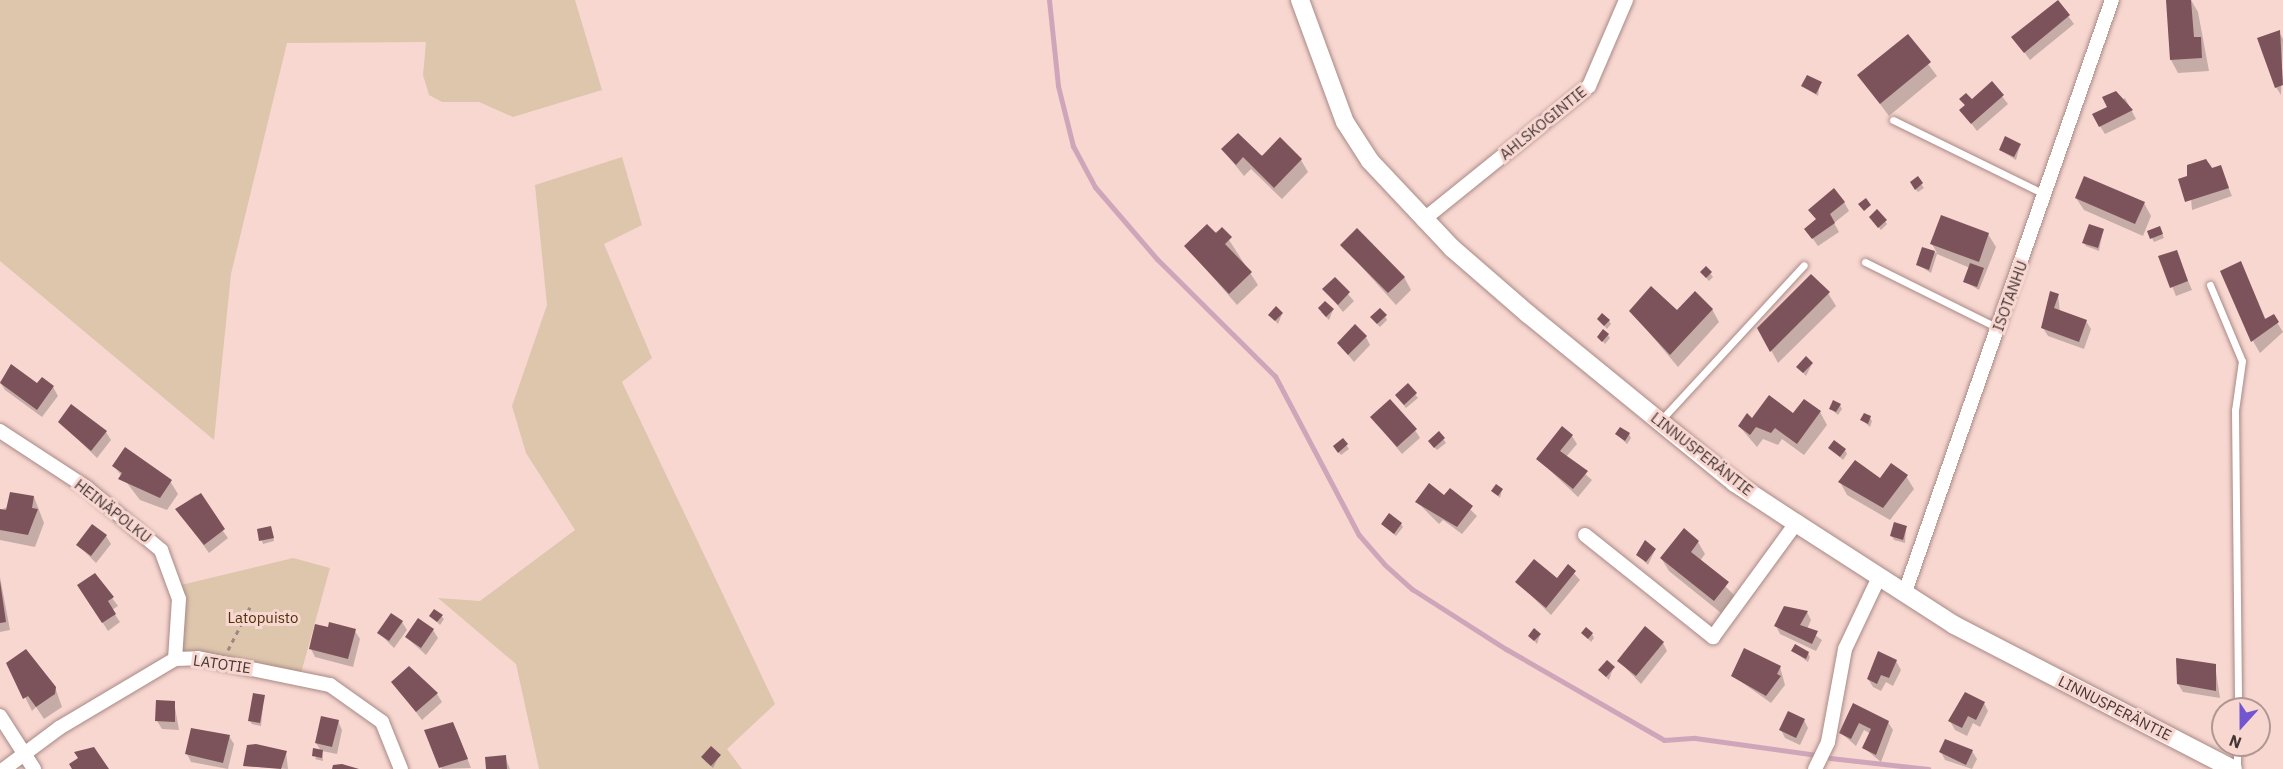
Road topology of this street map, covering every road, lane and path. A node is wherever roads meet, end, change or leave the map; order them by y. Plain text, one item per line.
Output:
1 (1300, 0) edge
2 (1626, 0) edge
3 (2112, 0) edge
4 (1893, 120) dead end
5 (2046, 195) junction
6 (1423, 220) junction
7 (1865, 262) dead end
8 (1804, 266) dead end
9 (2210, 285) dead end
10 (1998, 328) junction
11 (1660, 421) junction
12 (0, 431) edge
13 (1796, 523) junction
14 (1585, 535) dead end
15 (1879, 577) junction
16 (1905, 591) junction
17 (250, 607) dead end
18 (175, 659) junction
19 (222, 662) junction
20 (2238, 697) edge
21 (0, 716) edge
22 (25, 755) junction
23 (4, 769) edge
24 (34, 769) edge
25 (401, 769) edge
26 (1815, 769) edge
27 (2235, 769) edge

1 - 6 street, LINNUSPERÄNTIE
2 - 6 street, AHLSKOGINTIE
3 - 5 street, ISOTANHU
4 - 5 lane
5 - 10 street, ISOTANHU
6 - 11 street, LINNUSPERÄNTIE
7 - 10 lane
8 - 11 lane
9 - 20 lane
10 - 16 street, ISOTANHU
11 - 13 street, LINNUSPERÄNTIE
12 - 18 street, HEINÄPOLKU
13 - 14 street
13 - 15 street, LINNUSPERÄNTIE
15 - 16 street, LINNUSPERÄNTIE
15 - 26 street
16 - 27 street, LINNUSPERÄNTIE
17 - 19 path
18 - 19 street, LATOTIE
18 - 22 street, LATOTIE
19 - 25 street, LATOTIE
21 - 22 street
22 - 23 street, LATOTIE
22 - 24 street

